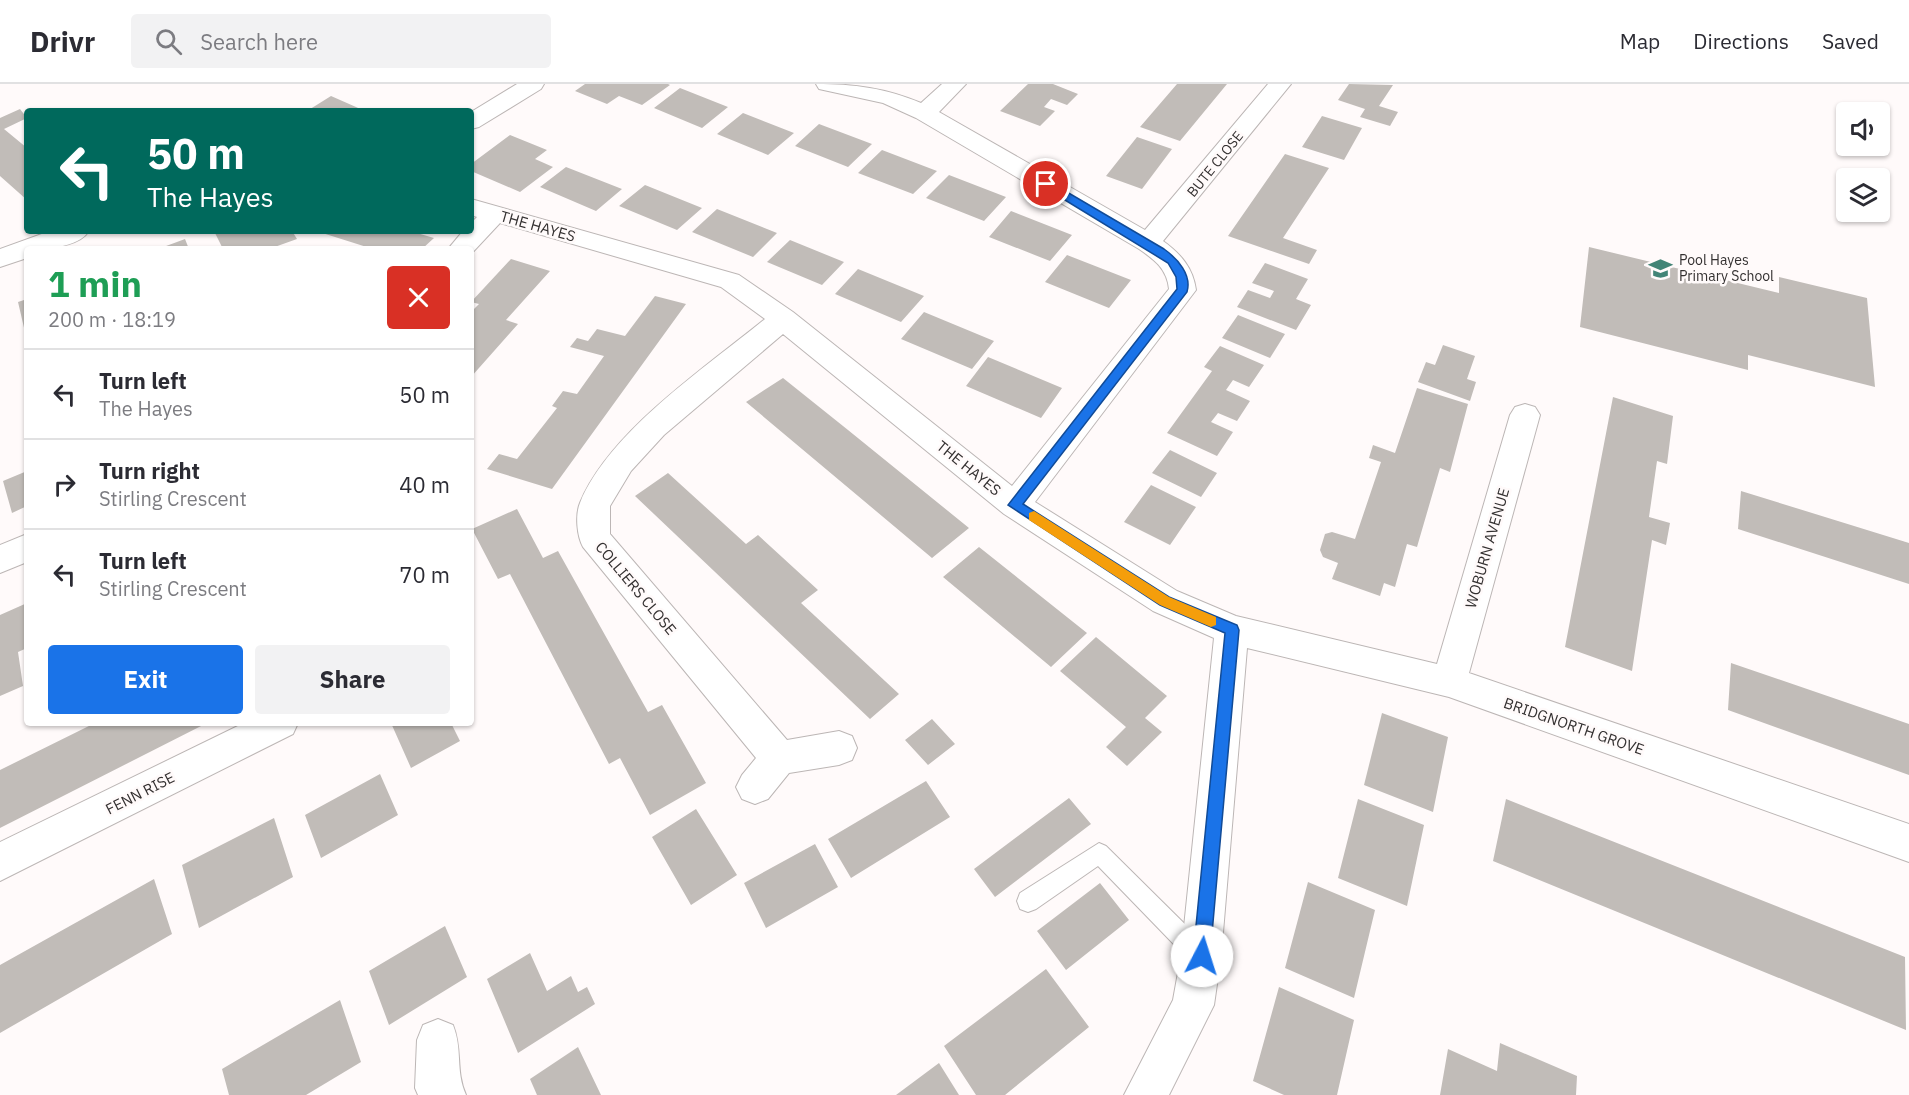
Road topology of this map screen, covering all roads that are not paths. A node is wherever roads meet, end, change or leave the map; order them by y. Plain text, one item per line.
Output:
1 (533, 84) edge
2 (826, 84) edge
3 (955, 84) edge
4 (1280, 84) edge
5 (924, 113) junction
6 (474, 120) edge
7 (483, 210) edge
8 (474, 227) edge
9 (66, 234) edge
10 (1148, 243) junction
11 (28, 246) edge
12 (24, 247) edge
13 (2, 254) edge
14 (783, 320) junction
15 (1525, 415) dead end
16 (1015, 505) junction
17 (24, 548) edge
18 (0, 560) edge
19 (1232, 630) junction
20 (1449, 682) junction
21 (274, 726) edge
22 (839, 748) dead end
23 (779, 758) junction
24 (755, 787) dead end
25 (1909, 843) edge
26 (0, 862) edge
27 (1028, 901) dead end
28 (1202, 956) junction
29 (438, 1040) dead end
30 (436, 1093) edge
31 (1146, 1095) edge

1 - 6 street
2 - 5 street
3 - 5 street
4 - 10 street, BUTE CLOSE
5 - 10 street
7 - 8 street
7 - 14 street, THE HAYES
9 - 11 street
10 - 16 street
12 - 13 street
14 - 16 street, THE HAYES
14 - 23 street, COLLIERS CLOSE
15 - 20 street, WOBURN AVENUE
16 - 19 street, THE HAYES
17 - 18 street
19 - 20 street, BRIDGNORTH GROVE
19 - 28 street
20 - 25 street, BRIDGNORTH GROVE
21 - 26 street, FENN RISE
22 - 23 street
23 - 24 street
27 - 28 lane
28 - 31 street
29 - 30 street

